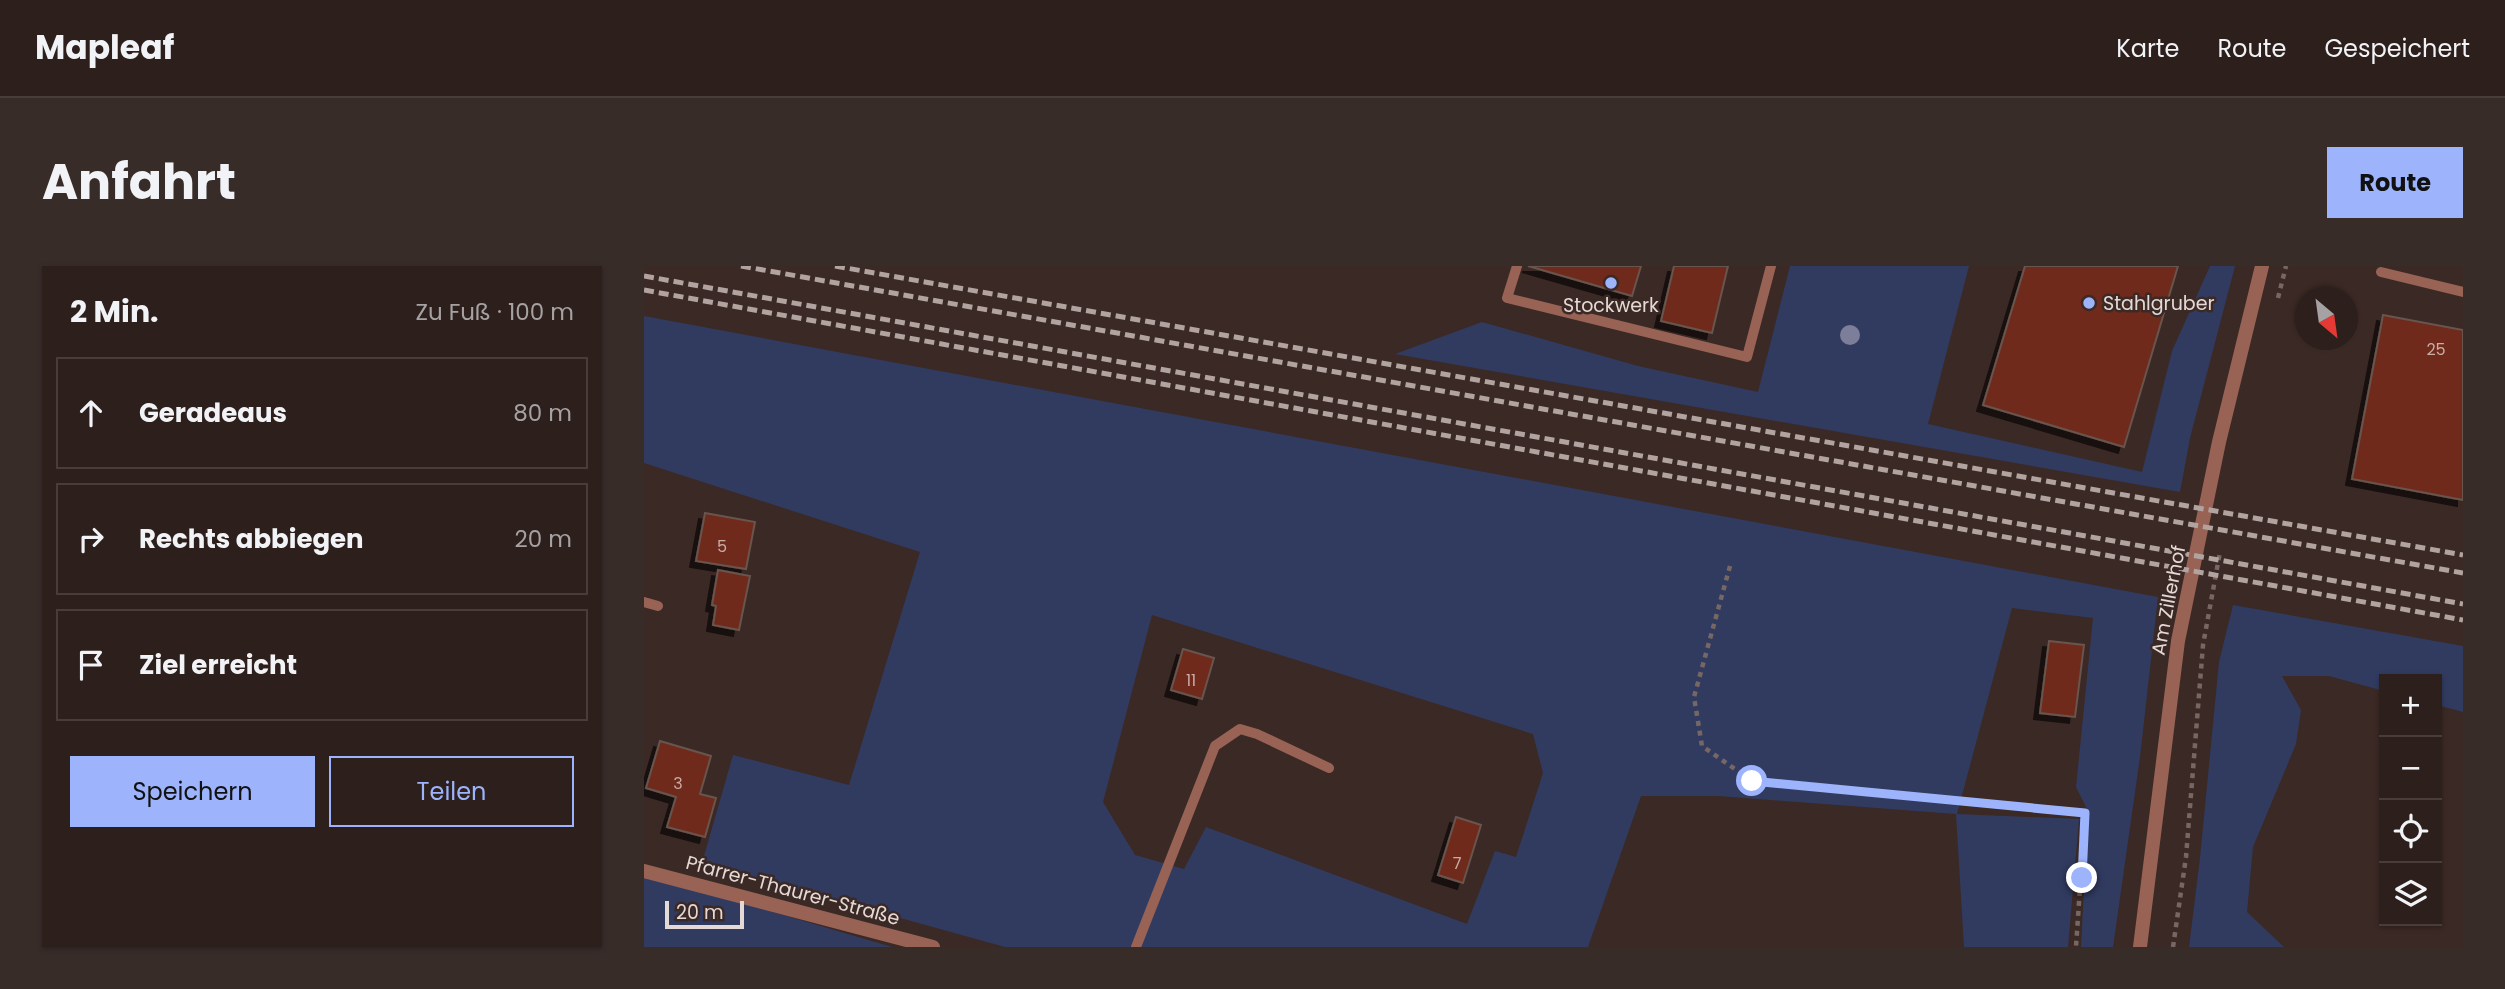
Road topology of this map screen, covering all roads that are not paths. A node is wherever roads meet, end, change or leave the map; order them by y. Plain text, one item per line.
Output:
1 (1517, 266) edge
2 (1771, 266) edge
3 (2262, 266) edge
4 (2381, 272) dead end
5 (2463, 292) edge
6 (644, 602) edge
7 (658, 606) dead end
8 (1329, 768) dead end
9 (644, 871) edge
10 (933, 947) edge
11 (1136, 947) edge
12 (2140, 947) edge

1 - 2 lane
3 - 12 street, Am Zillerhof
4 - 5 lane
6 - 7 lane
8 - 11 lane
9 - 10 street, Pfarrer-Thaurer-Straße

